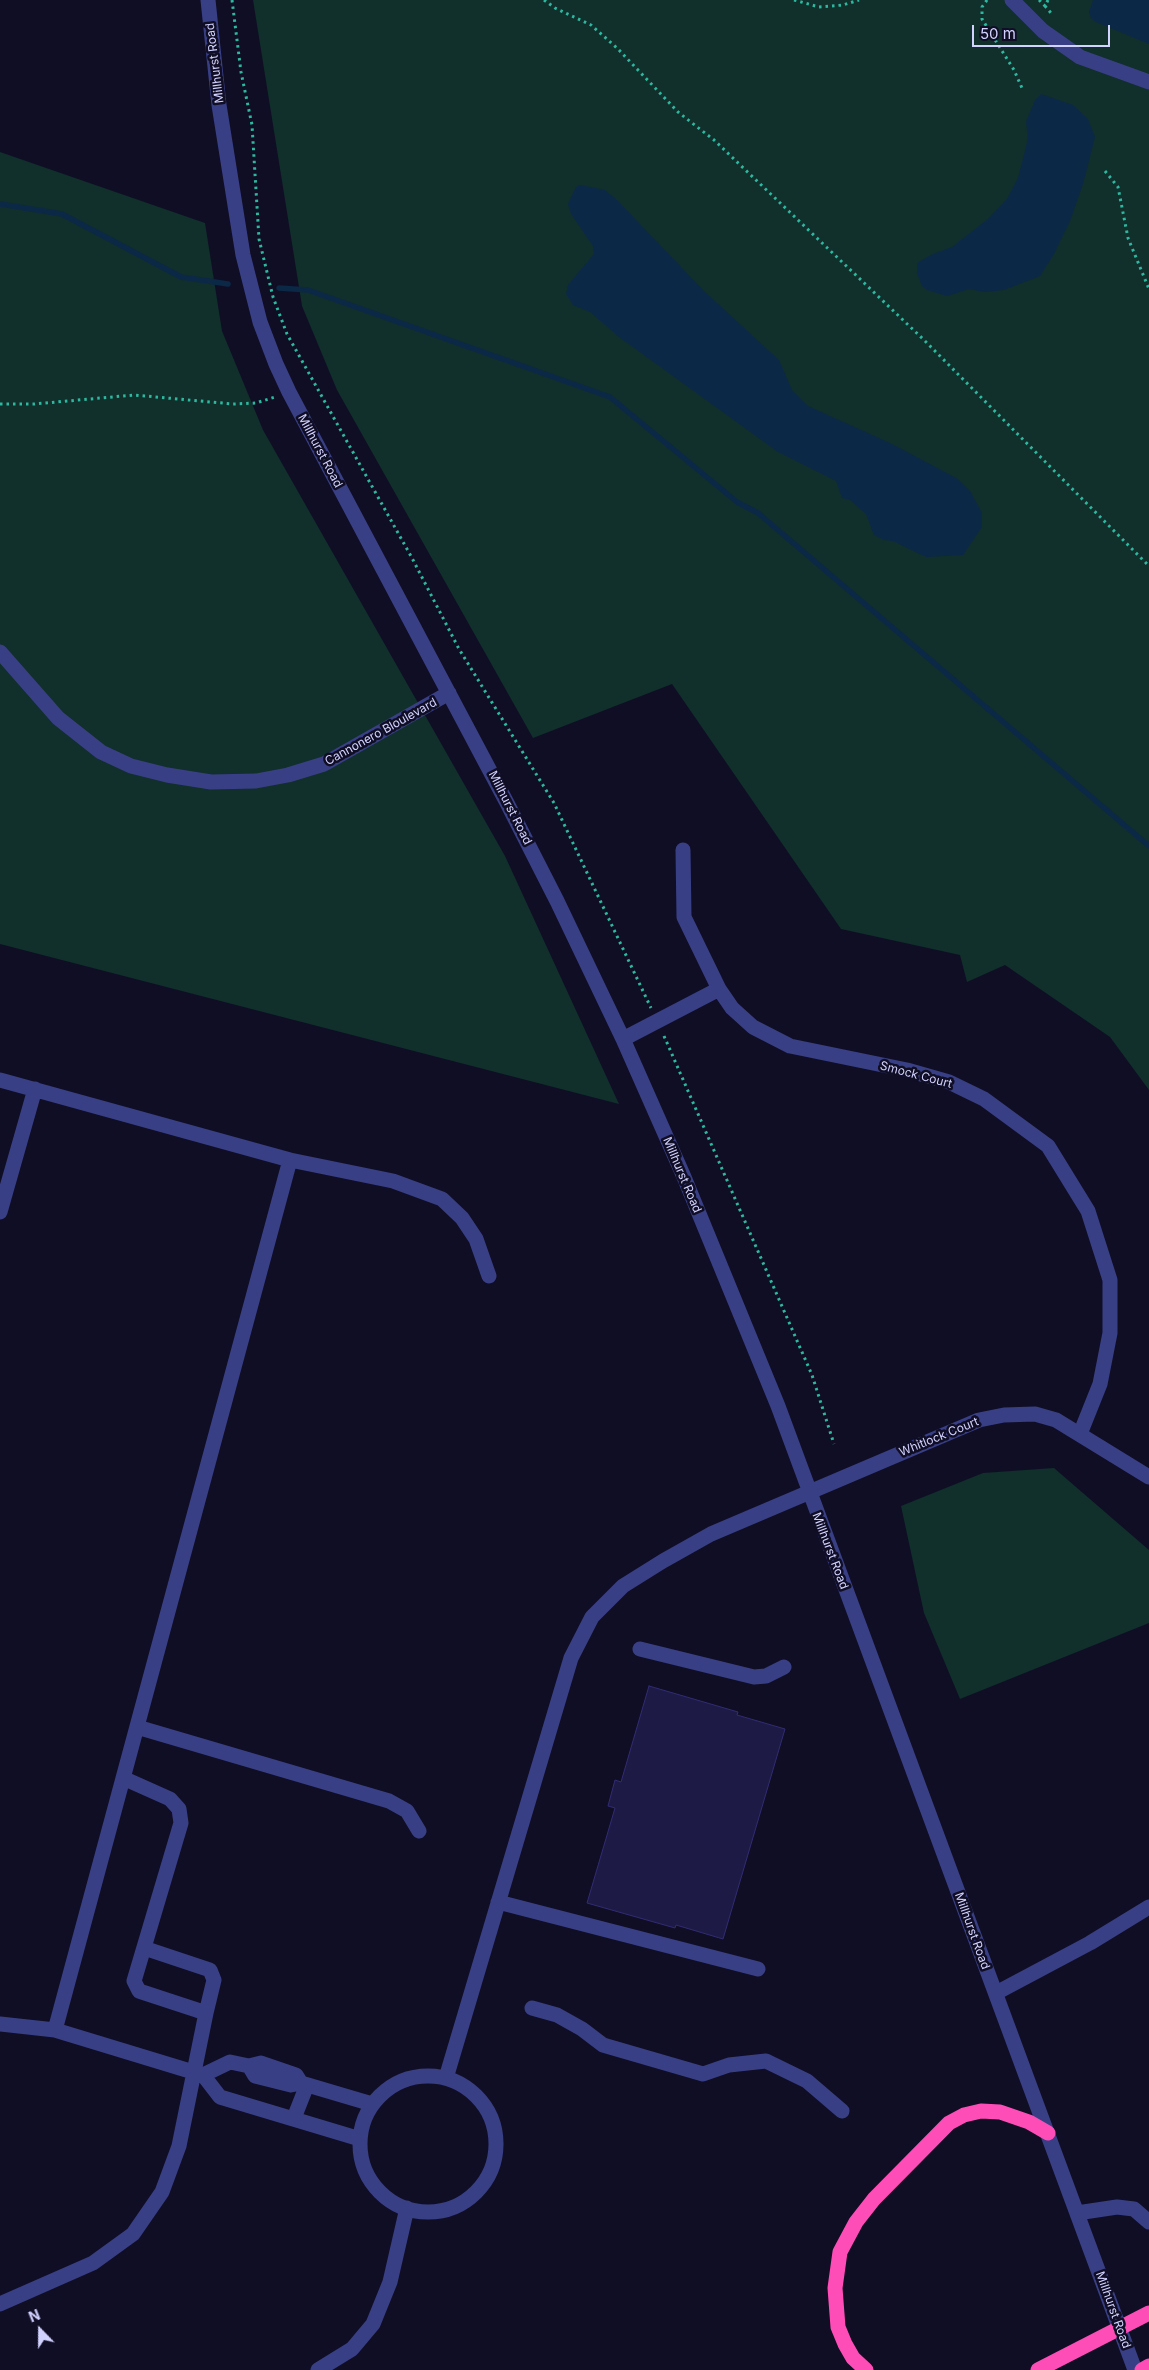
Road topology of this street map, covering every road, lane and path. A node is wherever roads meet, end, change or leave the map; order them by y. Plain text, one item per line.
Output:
1 (208, 0) edge
2 (232, 0) edge
3 (544, 0) edge
4 (794, 0) edge
5 (859, 0) edge
6 (987, 0) edge
7 (1012, 0) edge
8 (1039, 0) edge
9 (1048, 0) edge
10 (1045, 6) junction
11 (1057, 20) dead end
12 (1149, 82) edge
13 (1022, 88) dead end
14 (1105, 171) dead end
15 (1149, 289) edge
16 (289, 392) junction
17 (0, 404) edge
18 (1149, 566) edge
19 (0, 652) edge
20 (449, 693) junction
21 (684, 850) dead end
22 (718, 989) junction
23 (657, 1021) junction
24 (623, 1040) junction
25 (0, 1080) edge
26 (35, 1088) junction
27 (290, 1160) junction
28 (0, 1212) edge
29 (489, 1276) dead end
30 (1080, 1434) junction
31 (834, 1444) dead end
32 (1149, 1477) edge
33 (808, 1491) junction
34 (640, 1649) dead end
35 (784, 1667) dead end
36 (137, 1727) junction
37 (123, 1778) junction
38 (420, 1831) dead end
39 (498, 1902) junction
40 (1149, 1907) edge
41 (144, 1948) junction
42 (758, 1969) dead end
43 (996, 1993) junction
44 (532, 2008) dead end
45 (206, 2012) junction
46 (0, 2024) edge
47 (55, 2030) junction
48 (198, 2073) junction
49 (446, 2078) junction
50 (304, 2084) junction
51 (372, 2104) junction
52 (842, 2111) dead end
53 (294, 2118) junction
54 (1048, 2132) junction
55 (360, 2139) junction
56 (407, 2208) junction
57 (1077, 2213) junction
58 (1149, 2222) edge
59 (0, 2304) edge
60 (1149, 2313) edge
61 (1120, 2328) junction
62 (1149, 2366) edge
63 (1038, 2369) edge
64 (318, 2370) edge
65 (866, 2370) edge
66 (1135, 2370) edge
67 (1142, 2370) edge

1 - 16 street, Millhurst Road
2 - 23 path
3 - 18 path
4 - 5 path
6 - 13 path
7 - 12 street
8 - 10 path
9 - 10 path
10 - 11 path
14 - 15 path
16 - 17 path
16 - 20 street, Millhurst Road
19 - 20 street, Cannonero Bloulevard
20 - 24 street, Millhurst Road
21 - 22 street, Smock Court
22 - 23 street
22 - 30 street, Smock Court
23 - 24 street
23 - 31 path
24 - 33 street, Millhurst Road
25 - 26 street
26 - 27 street
26 - 28 street
27 - 29 street
27 - 36 street
30 - 32 street, Whitlock Court
30 - 33 street, Whitlock Court
33 - 39 street, Whitlock Court
33 - 43 street, Millhurst Road
34 - 35 street
36 - 37 street
36 - 38 street
37 - 41 street
37 - 47 street
39 - 42 street
39 - 49 street, Whitlock Court
40 - 43 street
41 - 45 street
41 - 45 street
43 - 54 street, Millhurst Road
44 - 52 street
45 - 48 street
46 - 47 street
47 - 48 street
48 - 50 street
48 - 53 street
48 - 59 street
49 - 51 street
49 - 56 street
50 - 51 street
50 - 53 street
51 - 55 street
53 - 55 street
54 - 57 street, Millhurst Road
54 - 65 highway
55 - 56 street
56 - 64 street
57 - 58 street
57 - 61 street, Millhurst Road
60 - 61 highway
61 - 63 highway
61 - 66 street, Millhurst Road
62 - 67 highway

